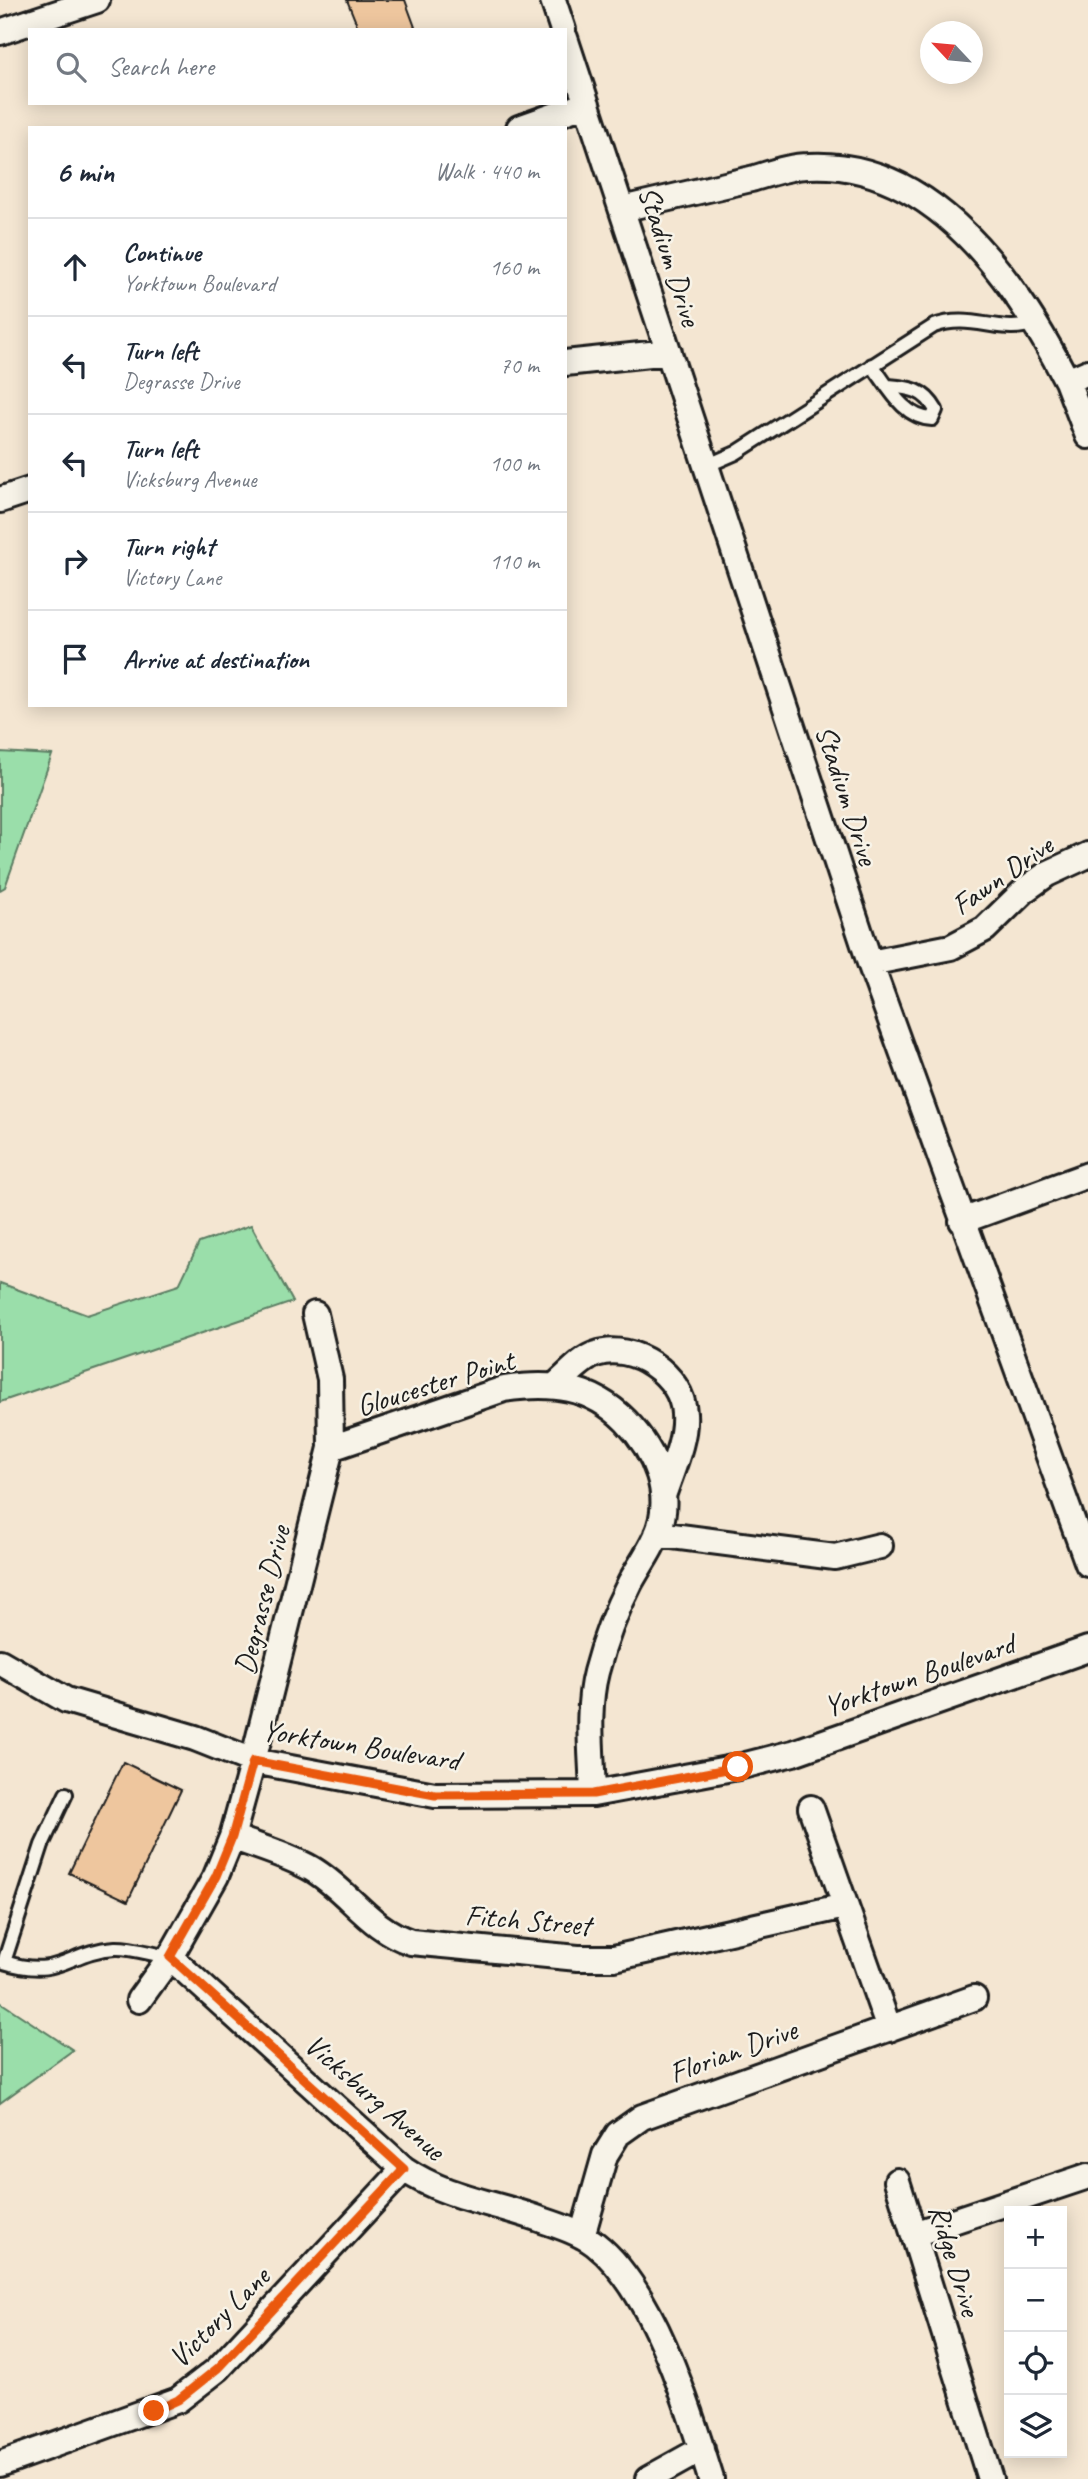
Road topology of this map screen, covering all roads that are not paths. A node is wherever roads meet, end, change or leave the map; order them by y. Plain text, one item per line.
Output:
1 (97, 0) edge
2 (553, 0) edge
3 (561, 28) edge
4 (0, 32) edge
5 (567, 44) edge
6 (587, 104) junction
7 (525, 126) edge
8 (622, 209) junction
9 (1035, 323) junction
10 (669, 352) junction
11 (567, 363) edge
12 (872, 365) junction
13 (1078, 377) edge
14 (888, 386) dead end
15 (1088, 436) edge
16 (706, 466) junction
17 (28, 491) edge
18 (0, 500) edge
19 (1088, 855) edge
20 (870, 963) junction
21 (1088, 1175) edge
22 (962, 1221) junction
23 (315, 1314) dead end
24 (557, 1384) junction
25 (331, 1448) junction
26 (663, 1496) junction
27 (657, 1534) junction
28 (880, 1546) dead end
29 (1088, 1564) edge
30 (1088, 1650) edge
31 (0, 1662) edge
32 (253, 1761) junction
33 (66, 1794) dead end
34 (593, 1794) junction
35 (811, 1808) dead end
36 (232, 1837) junction
37 (845, 1906) junction
38 (170, 1957) junction
39 (974, 1998) dead end
40 (139, 2000) dead end
41 (889, 2029) junction
42 (404, 2169) junction
43 (1088, 2176) edge
44 (897, 2181) dead end
45 (914, 2234) junction
46 (582, 2236) junction
47 (702, 2449) junction
48 (0, 2464) edge
49 (649, 2479) edge
50 (711, 2479) edge
51 (990, 2479) edge

1 - 4 street
2 - 3 street
5 - 6 street, Stadium Drive
6 - 7 street
6 - 8 street, Stadium Drive
8 - 9 street
8 - 10 street, Stadium Drive
9 - 12 lane
9 - 13 street
10 - 11 street
10 - 16 street, Stadium Drive
12 - 14 lane
12 - 16 lane
13 - 15 street
16 - 20 street, Stadium Drive
17 - 18 street
19 - 20 street, Fawn Drive
20 - 22 street, Stadium Drive
21 - 22 street
22 - 29 street, Stadium Drive
23 - 25 street, Degrasse Drive
24 - 25 street, Gloucester Point
24 - 26 street, Gloucester Point
24 - 26 street, Gloucester Point
25 - 32 street, Degrasse Drive
26 - 27 street, Gloucester Point
27 - 28 street
27 - 34 street, Gloucester Point
30 - 34 street, Yorktown Boulevard
31 - 32 street, Yorktown Boulevard
32 - 34 street, Yorktown Boulevard
32 - 36 street, Degrasse Drive
33 - 38 lane
35 - 37 street
36 - 37 street, Fitch Street
36 - 38 street, Degrasse Drive
37 - 41 street
38 - 40 street, Degrasse Drive
38 - 42 street, Vicksburg Avenue
39 - 41 street, Florian Drive
41 - 46 street, Florian Drive
42 - 46 street, Vicksburg Avenue
42 - 48 street, Victory Lane
43 - 45 street
44 - 45 street, Ridge Drive
45 - 51 street, Ridge Drive
46 - 47 street, Vicksburg Avenue
47 - 49 street
47 - 50 street, Vicksburg Avenue

